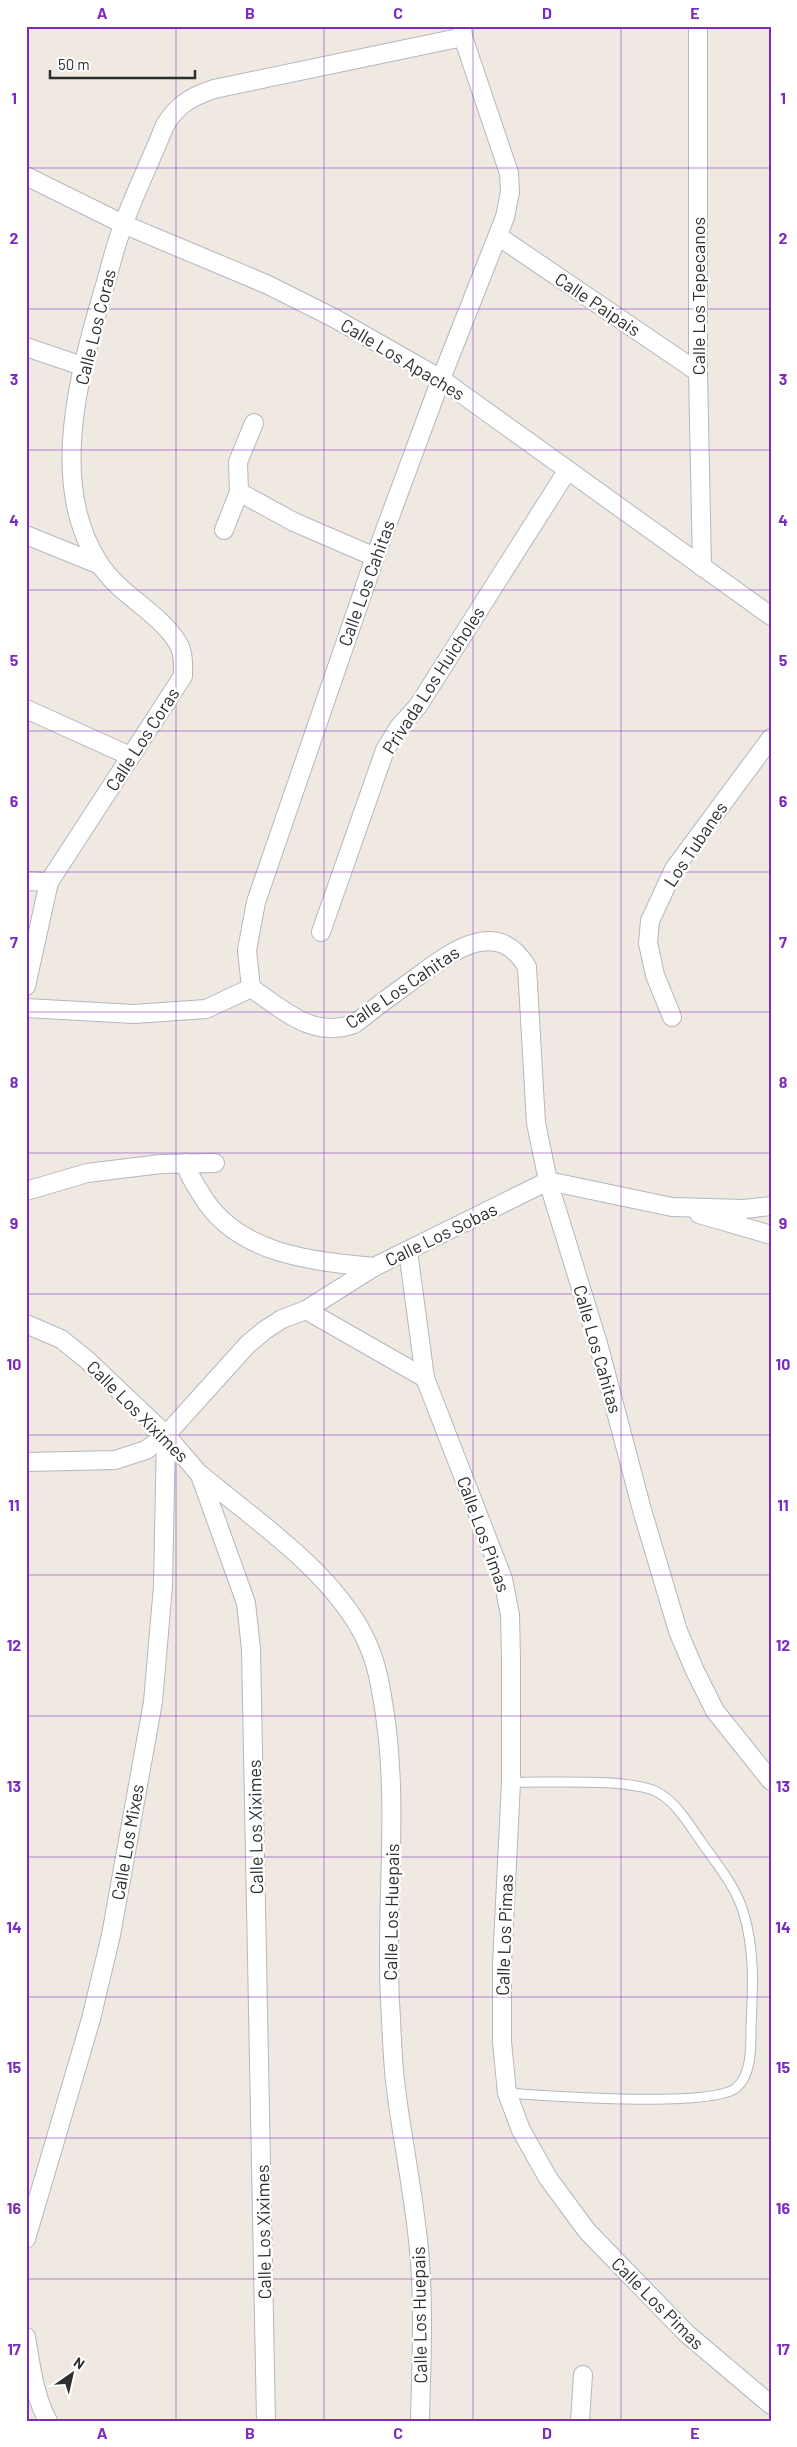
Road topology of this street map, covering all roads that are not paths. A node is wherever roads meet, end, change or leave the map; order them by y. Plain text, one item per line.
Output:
1 (698, 26) edge
2 (463, 32) edge
3 (26, 176) edge
4 (123, 224) junction
5 (498, 236) junction
6 (26, 347) edge
7 (82, 366) junction
8 (698, 372) junction
9 (442, 379) junction
10 (254, 423) dead end
11 (567, 470) junction
12 (239, 492) junction
13 (224, 530) dead end
14 (26, 535) edge
15 (375, 557) junction
16 (100, 565) junction
17 (702, 566) junction
18 (771, 616) edge
19 (26, 709) edge
20 (771, 738) edge
21 (130, 756) junction
22 (26, 881) edge
23 (49, 882) junction
24 (320, 932) dead end
25 (26, 986) edge
26 (251, 988) junction
27 (26, 1008) edge
28 (672, 1017) dead end
29 (186, 1163) junction
30 (215, 1163) dead end
31 (548, 1181) junction
32 (26, 1191) edge
33 (672, 1206) junction
34 (771, 1206) edge
35 (771, 1235) edge
36 (408, 1251) junction
37 (374, 1267) junction
38 (306, 1310) junction
39 (26, 1324) edge
40 (425, 1378) junction
41 (166, 1435) junction
42 (26, 1462) edge
43 (200, 1475) junction
44 (771, 1781) edge
45 (511, 1782) junction
46 (507, 2093) junction
47 (26, 2239) edge
48 (26, 2337) edge
49 (583, 2375) dead end
50 (771, 2404) edge
51 (48, 2421) edge
52 (266, 2421) edge
53 (420, 2421) edge
54 (580, 2421) edge

1 - 8 street, Calle Los Tepecanos
2 - 4 street, Calle Los Coras
2 - 5 street, Calle Los Cahitas
3 - 4 street, Calle Los Apaches
4 - 7 street, Calle Los Coras
4 - 9 street, Calle Los Apaches
5 - 8 street, Calle Paipais
5 - 9 street, Calle Los Cahitas
6 - 7 street
7 - 16 street, Calle Los Coras
8 - 17 street, Calle Los Tepecanos
9 - 11 street, Calle Los Apaches
9 - 15 street, Calle Los Cahitas
10 - 12 street
11 - 17 street, Calle Los Apaches
11 - 24 street, Privada Los Huicholes
12 - 13 street
12 - 15 street
14 - 16 street
15 - 26 street, Calle Los Cahitas
16 - 21 street, Calle Los Coras
17 - 18 street, Calle Los Apaches
19 - 21 street
20 - 28 street, Los Tubanes
21 - 23 street, Calle Los Coras
22 - 23 street
23 - 25 street, Calle Los Coras
26 - 27 street
26 - 31 street, Calle Los Cahitas
29 - 30 street
29 - 32 street
29 - 37 street
31 - 33 street
31 - 36 street, Calle Los Sobas
31 - 44 street, Calle Los Cahitas
33 - 34 street
33 - 35 street
36 - 37 street, Calle Los Sobas
36 - 40 street, Calle Los Pimas
37 - 38 street, Calle Los Sobas
38 - 40 street
38 - 41 street, Calle Los Sobas
39 - 41 street, Calle Los Xiximes
40 - 45 street, Calle Los Pimas
41 - 42 street, Calle Los Sobas
41 - 43 street, Calle Los Xiximes
41 - 47 street, Calle Los Mixes
43 - 52 street, Calle Los Xiximes
43 - 53 street, Calle Los Huepais
45 - 46 street, Calle Los Pimas
45 - 46 lane
46 - 50 street, Calle Los Pimas
48 - 51 street
49 - 54 street

